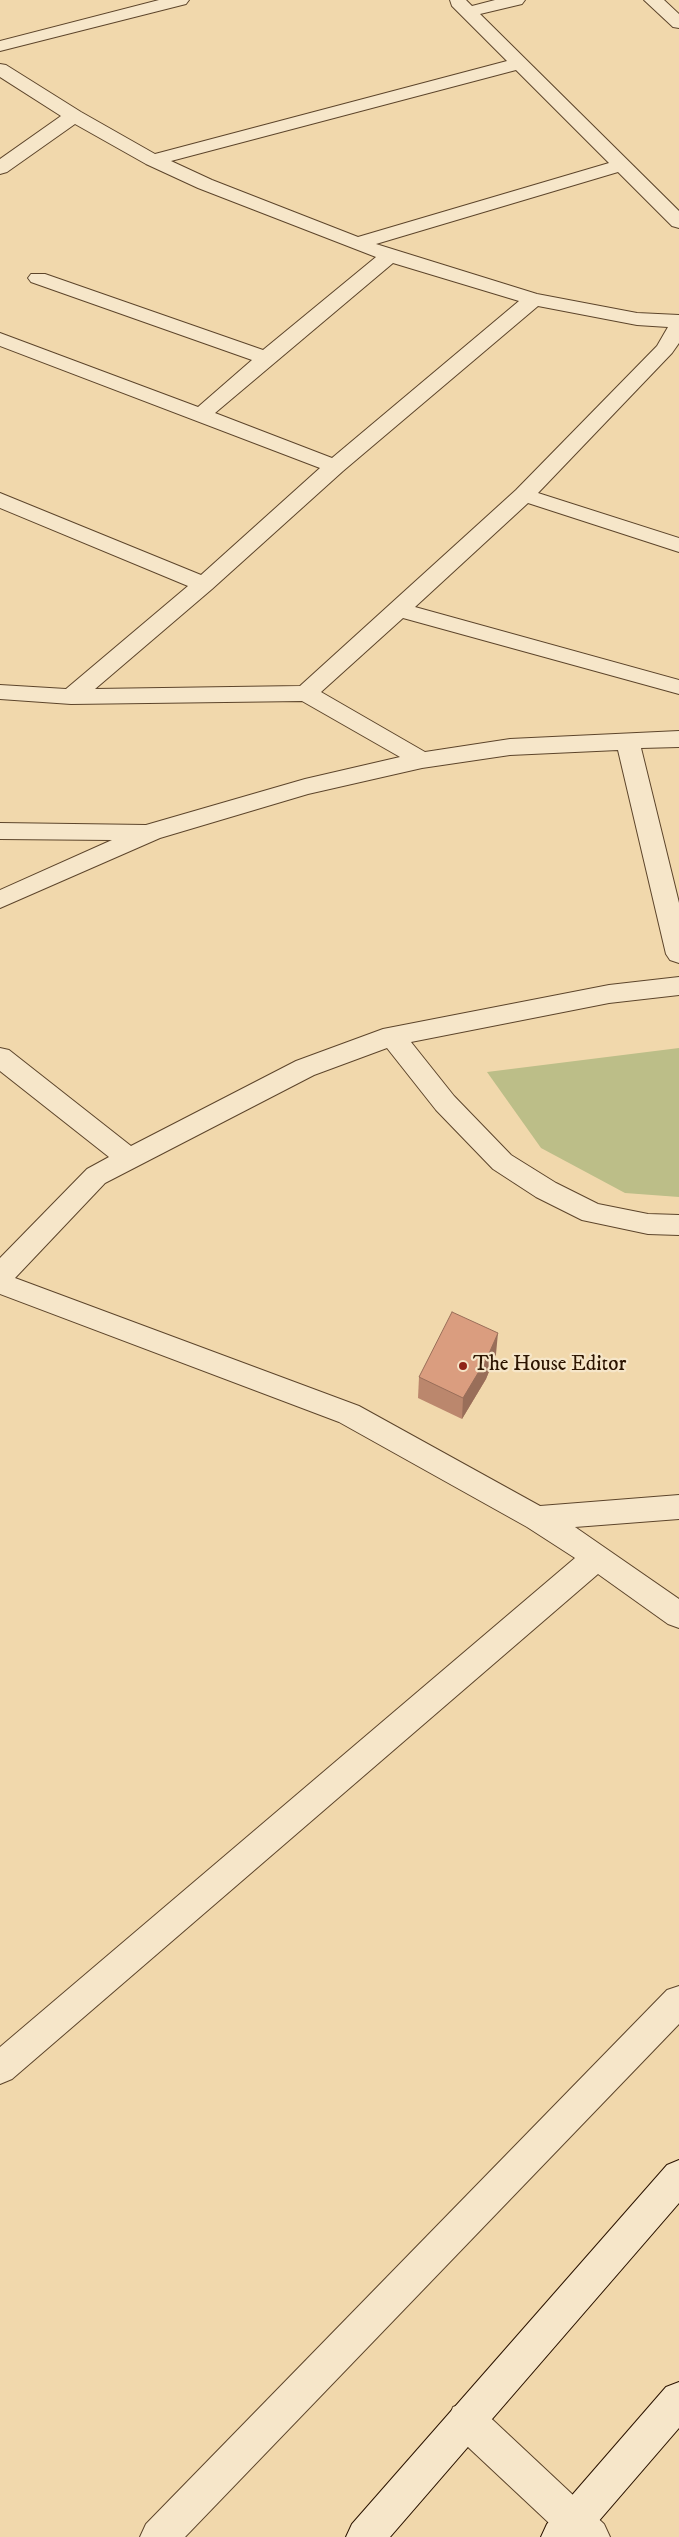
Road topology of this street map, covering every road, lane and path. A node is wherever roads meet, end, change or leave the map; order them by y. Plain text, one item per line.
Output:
1 (180, 0) edge
2 (516, 0) edge
3 (653, 0) edge
4 (462, 6) edge
5 (679, 23) edge
6 (0, 46) edge
7 (520, 64) junction
8 (0, 69) edge
9 (74, 116) junction
10 (153, 160) junction
11 (620, 166) junction
12 (0, 168) edge
13 (679, 222) edge
14 (357, 243) junction
15 (390, 256) junction
16 (38, 278) dead end
17 (534, 299) junction
18 (679, 321) edge
19 (679, 326) edge
20 (0, 339) edge
21 (672, 356) edge
22 (266, 358) junction
23 (201, 415) junction
24 (335, 466) junction
25 (524, 495) junction
26 (0, 500) edge
27 (679, 545) edge
28 (204, 584) junction
29 (399, 610) junction
30 (679, 687) edge
31 (0, 692) edge
32 (306, 693) junction
33 (71, 697) junction
34 (679, 739) edge
35 (627, 740) junction
36 (422, 760) junction
37 (0, 831) edge
38 (151, 832) junction
39 (0, 900) edge
40 (679, 954) edge
41 (679, 986) edge
42 (392, 1036) junction
43 (0, 1057) edge
44 (129, 1159) junction
45 (679, 1225) edge
46 (0, 1276) edge
47 (0, 1283) edge
48 (679, 1507) edge
49 (537, 1518) junction
50 (597, 1556) junction
51 (679, 1615) edge
52 (679, 2001) edge
53 (0, 2068) edge
54 (679, 2177) edge
55 (679, 2400) edge
56 (466, 2420) junction
57 (575, 2532) edge
58 (159, 2537) edge
59 (365, 2537) edge

1 - 6 street
2 - 4 street
3 - 5 street
4 - 7 street
7 - 10 street
7 - 11 street
8 - 9 street
9 - 10 street
9 - 12 street
10 - 14 street
11 - 13 street
11 - 14 street
14 - 15 street
15 - 17 street
15 - 22 street
16 - 22 street
17 - 18 street
17 - 24 street
19 - 21 street
20 - 23 street
21 - 25 street
22 - 23 street
23 - 24 street
24 - 28 street
25 - 27 street
25 - 29 street
26 - 28 street
28 - 33 street
29 - 30 street
29 - 32 street
31 - 33 street
32 - 33 street
32 - 36 street
34 - 35 street
35 - 36 street
35 - 40 street
36 - 38 street
37 - 38 street
38 - 39 street
41 - 42 street
42 - 44 street
42 - 45 street
43 - 44 street
44 - 46 street
47 - 49 street
48 - 49 street
49 - 50 street
50 - 51 street
50 - 53 street
52 - 58 street
54 - 56 street
55 - 57 street
56 - 57 street
56 - 59 street

